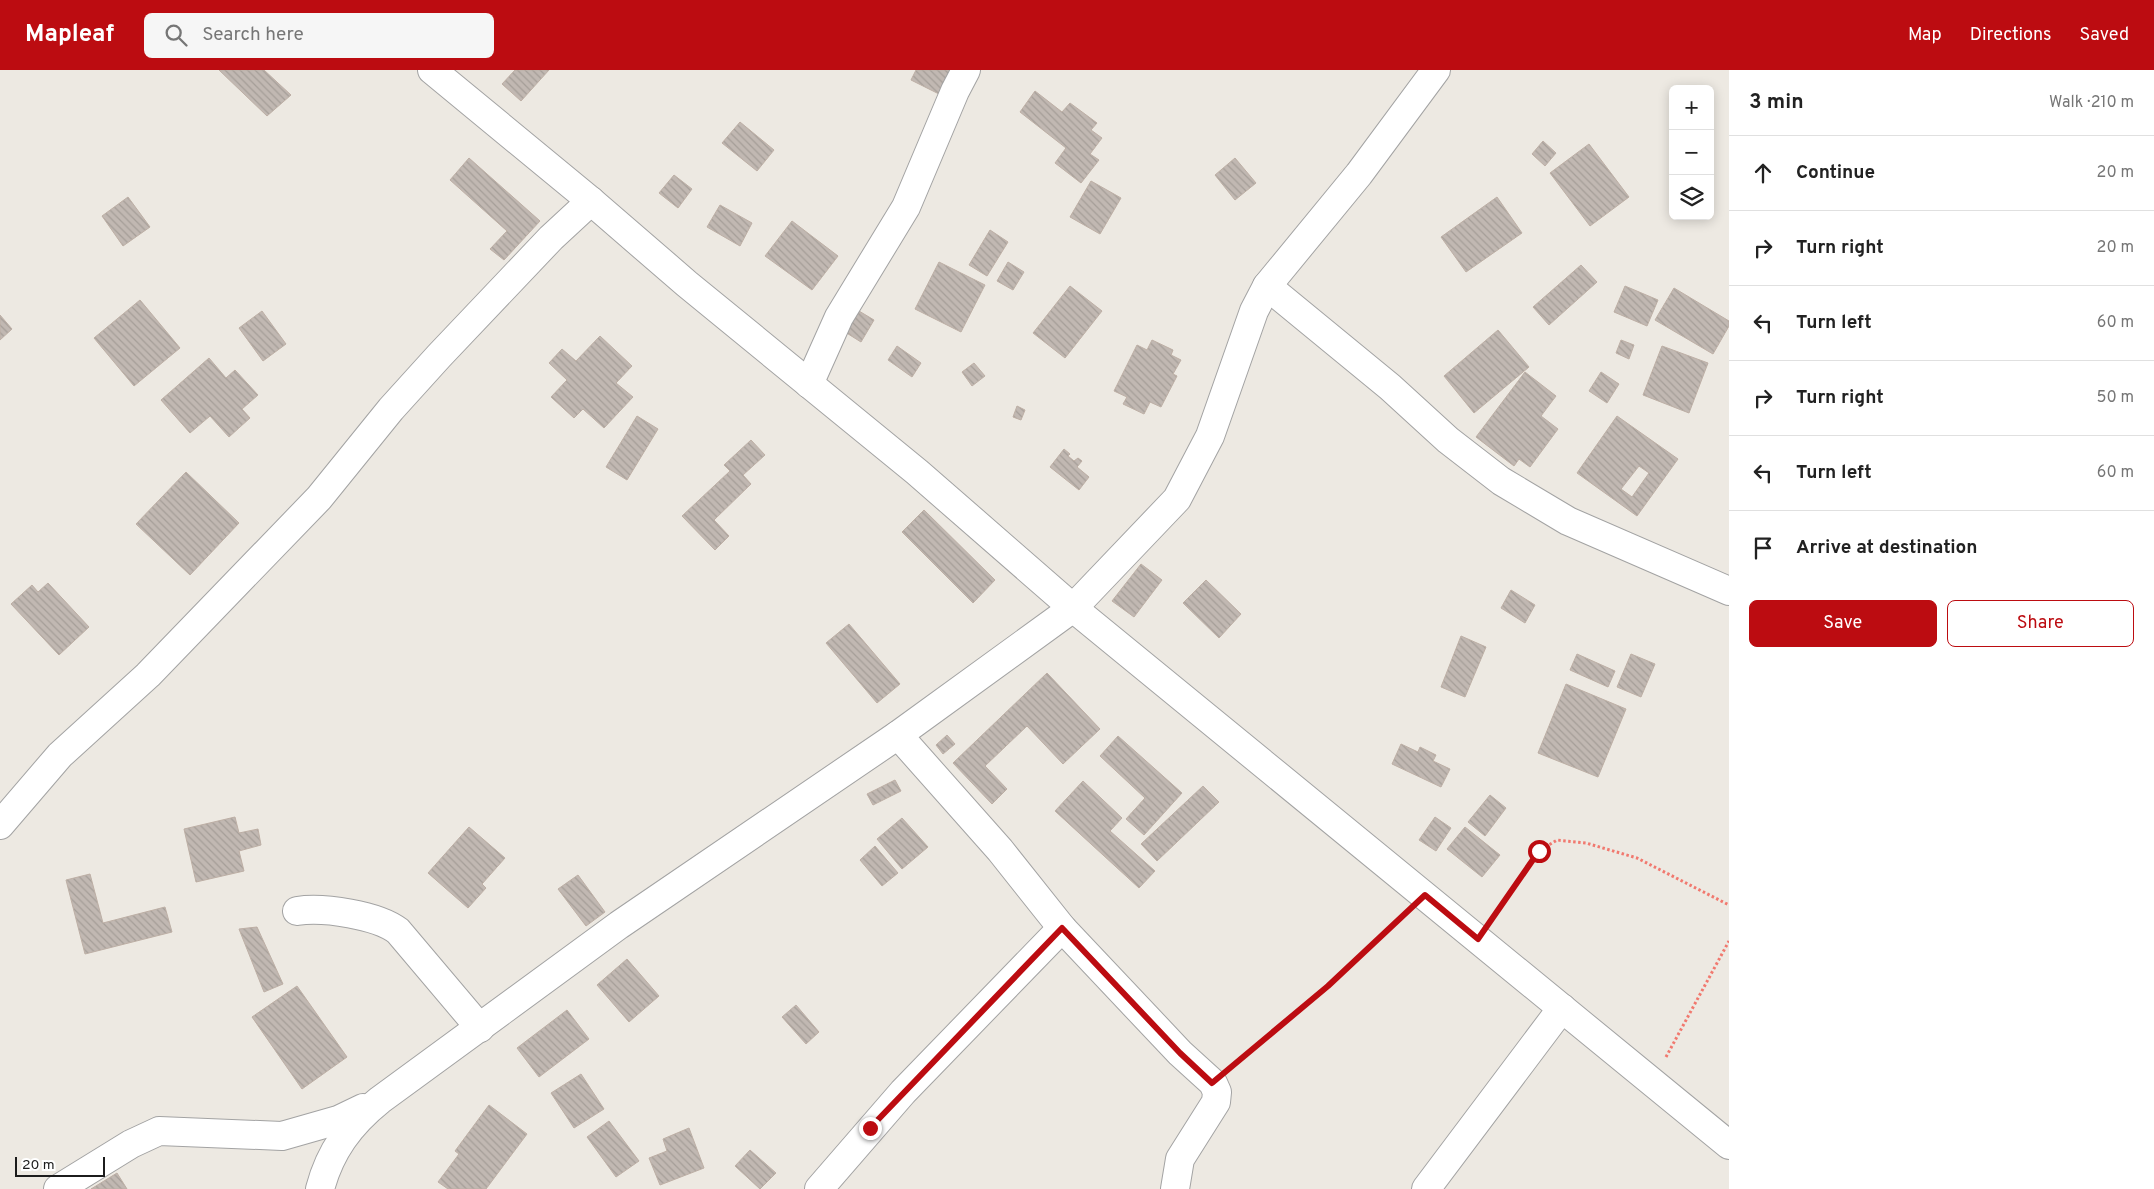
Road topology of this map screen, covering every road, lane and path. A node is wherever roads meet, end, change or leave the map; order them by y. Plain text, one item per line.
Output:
1 (432, 70) edge
2 (966, 70) edge
3 (1436, 70) edge
4 (591, 201) junction
5 (1267, 286) junction
6 (809, 384) junction
7 (1729, 591) edge
8 (1073, 608) junction
9 (898, 735) junction
10 (0, 825) edge
11 (1425, 895) junction
12 (1729, 905) edge
13 (297, 911) dead end
14 (1062, 928) junction
15 (1478, 939) junction
16 (1729, 941) edge
17 (1562, 1008) junction
18 (480, 1028) junction
19 (1652, 1082) junction
20 (1212, 1083) junction
21 (380, 1100) junction
22 (1729, 1145) edge
23 (58, 1189) edge
24 (320, 1189) edge
25 (819, 1189) edge
26 (1175, 1189) edge
27 (1426, 1189) edge

1 - 4 street
2 - 6 street
3 - 5 street
4 - 6 street
4 - 10 street
5 - 7 street
5 - 8 street
6 - 8 street
8 - 9 street
8 - 11 street
9 - 14 street
9 - 18 street
11 - 15 street
11 - 20 path
12 - 15 path
13 - 18 street
14 - 20 street
14 - 25 street
15 - 17 street
16 - 19 path
17 - 19 street
17 - 27 street
18 - 21 street
19 - 22 street
20 - 26 street
21 - 23 street
21 - 24 street

